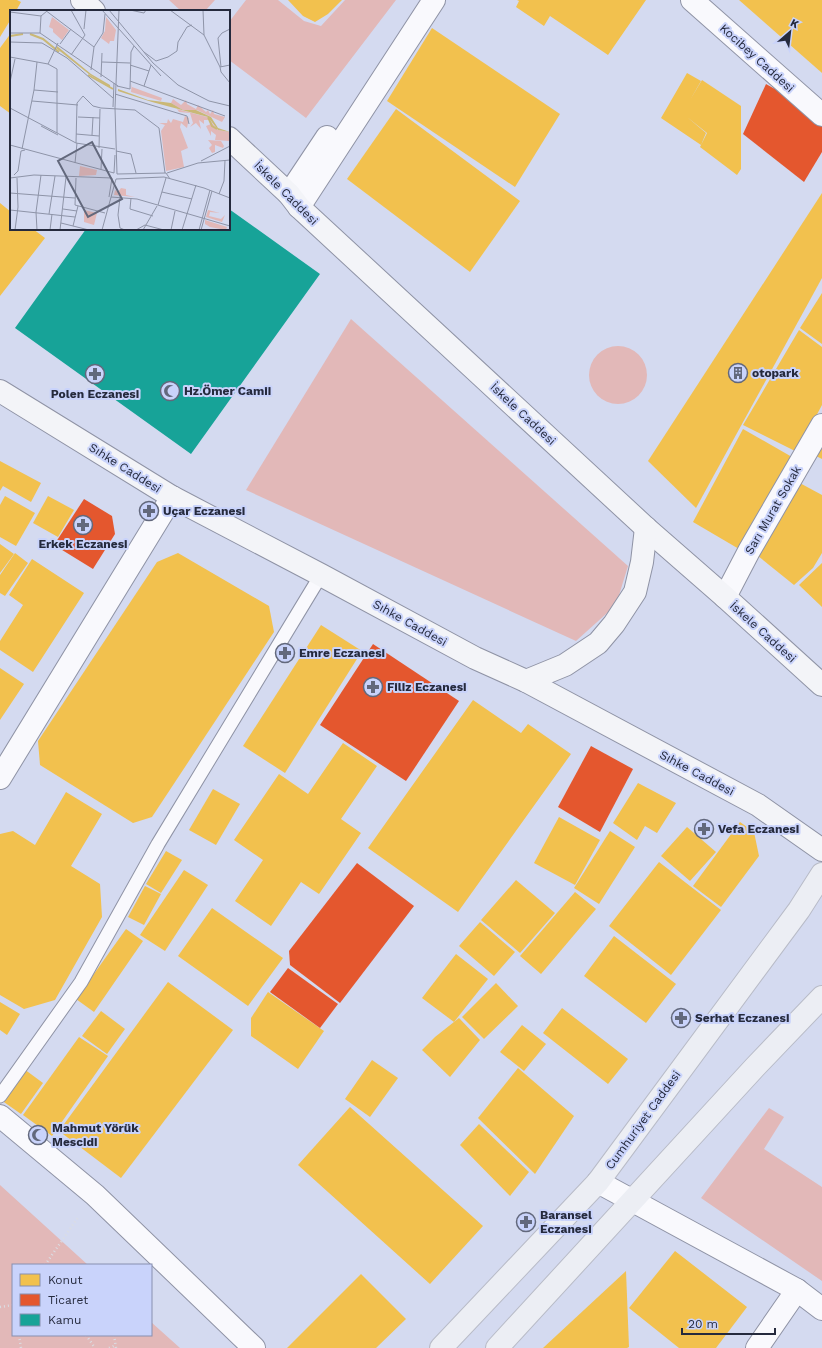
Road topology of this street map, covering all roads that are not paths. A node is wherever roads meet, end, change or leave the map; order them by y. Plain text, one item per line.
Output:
1 (82, 0) edge
2 (419, 0) edge
3 (434, 0) edge
4 (692, 0) edge
5 (711, 0) edge
6 (93, 10) edge
7 (822, 98) edge
8 (822, 116) edge
9 (230, 139) edge
10 (294, 200) junction
11 (0, 391) edge
12 (822, 424) edge
13 (172, 497) junction
14 (646, 528) junction
15 (322, 575) junction
16 (725, 597) junction
17 (526, 681) junction
18 (822, 685) edge
19 (0, 778) edge
20 (822, 850) edge
21 (822, 874) edge
22 (822, 997) edge
23 (0, 1096) edge
24 (0, 1116) edge
25 (598, 1182) junction
26 (633, 1200) junction
27 (797, 1290) junction
28 (822, 1309) edge
29 (254, 1348) edge
30 (441, 1348) edge
31 (497, 1348) edge
32 (756, 1348) edge

1 - 6 main road
2 - 10 street
3 - 10 street
4 - 8 street, Kocibey Caddesi
5 - 7 street, Kocibey Caddesi
9 - 10 main road, İskele Caddesi
10 - 14 main road, İskele Caddesi
11 - 13 main road, Sıhke Caddesi
12 - 16 street, Sarı Murat Sokak
13 - 15 main road, Sıhke Caddesi
13 - 19 street
14 - 16 main road, İskele Caddesi
14 - 17 main road
15 - 17 main road, Sıhke Caddesi
15 - 23 lane
16 - 18 main road, İskele Caddesi
17 - 20 main road, Sıhke Caddesi
21 - 25 main road, Cumhuriyet Caddesi
22 - 26 main road
24 - 29 street
25 - 26 street
25 - 30 main road, Cumhuriyet Caddesi
26 - 27 street
26 - 31 main road
27 - 28 street
27 - 32 street

